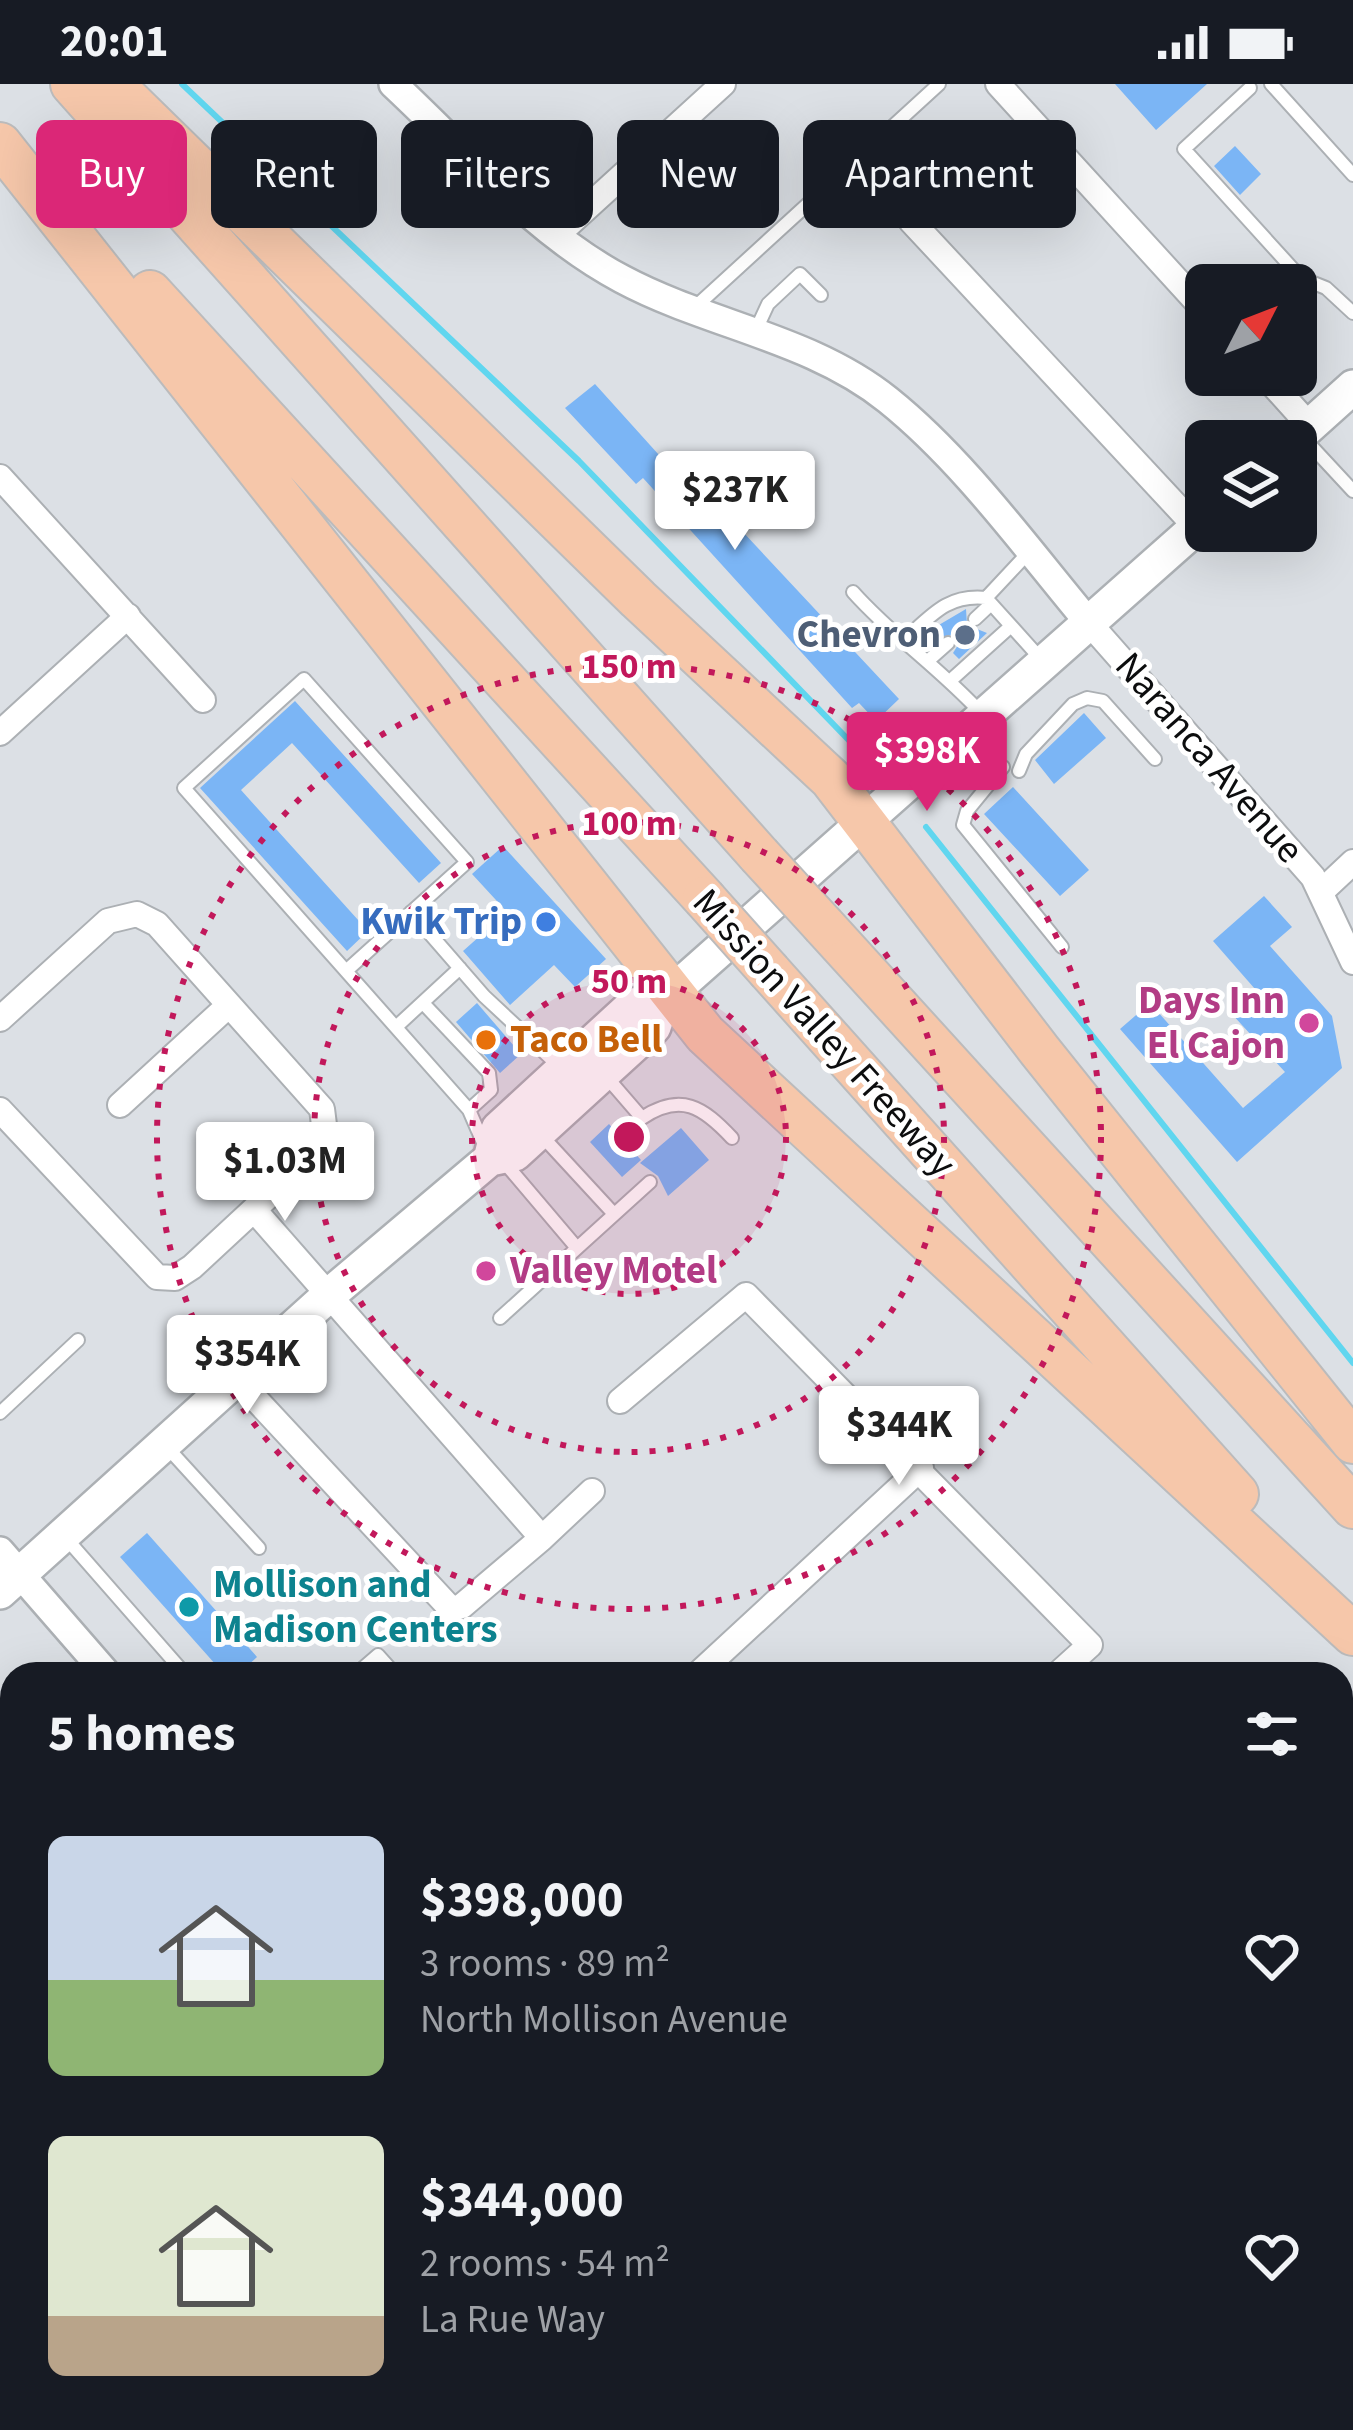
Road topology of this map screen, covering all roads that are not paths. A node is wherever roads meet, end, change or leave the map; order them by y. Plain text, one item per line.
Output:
1 (72, 84) edge
2 (112, 84) edge
3 (393, 84) edge
4 (723, 84) edge
5 (939, 84) edge
6 (998, 84) edge
7 (1271, 84) edge
8 (1250, 88) dead end
9 (899, 120) edge
10 (0, 127) edge
11 (0, 144) edge
12 (1353, 175) edge
13 (803, 208) edge
14 (918, 228) edge
15 (556, 236) junction
16 (1185, 289) edge
17 (821, 295) dead end
18 (691, 311) junction
19 (1353, 313) edge
20 (755, 333) junction
21 (1353, 387) edge
22 (1316, 420) edge
23 (1317, 451) edge
24 (0, 477) edge
25 (1353, 490) edge
26 (1185, 507) edge
27 (1185, 538) edge
28 (1029, 552) junction
29 (853, 592) dead end
30 (989, 601) junction
31 (128, 616) junction
32 (975, 619) dead end
33 (1090, 624) junction
34 (1011, 626) junction
35 (903, 641) junction
36 (948, 644) dead end
37 (930, 659) junction
38 (1045, 664) junction
39 (951, 680) junction
40 (203, 700) dead end
41 (985, 717) junction
42 (0, 733) edge
43 (1155, 759) dead end
44 (1003, 767) dead end
45 (1019, 771) dead end
46 (865, 824) junction
47 (1353, 862) edge
48 (1321, 892) junction
49 (411, 912) junction
50 (1062, 946) dead end
51 (1353, 962) edge
52 (460, 968) junction
53 (346, 971) junction
54 (666, 998) junction
55 (423, 1003) junction
56 (229, 1005) junction
57 (0, 1019) edge
58 (396, 1027) junction
59 (558, 1073) junction
60 (603, 1073) junction
61 (120, 1105) dead end
62 (0, 1110) edge
63 (469, 1110) junction
64 (539, 1132) junction
65 (732, 1138) dead end
66 (495, 1158) junction
67 (650, 1182) dead end
68 (255, 1211) junction
69 (614, 1214) junction
70 (577, 1248) junction
71 (328, 1296) junction
72 (500, 1318) dead end
73 (78, 1340) dead end
74 (237, 1379) junction
75 (620, 1401) dead end
76 (0, 1414) edge
77 (1353, 1442) edge
78 (164, 1444) junction
79 (921, 1468) junction
80 (592, 1491) dead end
81 (1353, 1508) edge
82 (64, 1536) junction
83 (542, 1538) junction
84 (259, 1548) dead end
85 (6, 1572) edge
86 (1353, 1623) edge
87 (1353, 1634) edge
88 (95, 1662) edge
89 (174, 1662) edge
90 (711, 1662) edge
91 (1071, 1662) edge

1 - 81 highway, Mission Valley Freeway, bridge
2 - 46 highway
3 - 15 street
4 - 15 street
5 - 9 lane
6 - 16 street
7 - 12 lane
8 - 19 lane
10 - 86 highway, Mission Valley Freeway, bridge
11 - 54 highway
13 - 18 lane
14 - 26 street
15 - 18 street
17 - 20 lane
18 - 20 street
20 - 28 street
21 - 22 main road
23 - 25 lane
24 - 31 street
27 - 33 main road
28 - 30 lane
28 - 33 street
29 - 35 lane
30 - 32 lane
30 - 34 lane
30 - 35 lane
31 - 40 street
31 - 42 street
33 - 38 main road
33 - 48 street, Naranca Avenue
34 - 38 lane
34 - 39 lane
35 - 37 lane
36 - 37 lane
37 - 39 lane
38 - 41 main road
39 - 41 lane
41 - 46 main road
43 - 45 lane
44 - 50 lane
46 - 54 main road
46 - 77 highway
47 - 48 street
48 - 51 street, Naranca Avenue
49 - 52 lane
49 - 53 lane
49 - 53 lane
52 - 55 lane
52 - 59 lane
53 - 58 lane
54 - 59 main road
54 - 60 main road
54 - 87 highway
55 - 58 lane
55 - 63 lane
56 - 57 street
56 - 61 street
56 - 68 street
58 - 63 lane
59 - 64 main road
59 - 66 main road
60 - 64 main road
60 - 65 lane
62 - 68 street
63 - 66 lane
64 - 66 main road
64 - 69 lane
66 - 70 lane
66 - 71 main road
67 - 69 lane
68 - 71 street
69 - 70 lane
70 - 72 lane
71 - 74 main road
71 - 83 street
73 - 76 lane
74 - 78 main road
74 - 83 street
75 - 79 street
78 - 82 main road
78 - 84 lane
79 - 90 street
79 - 91 street
80 - 83 street
82 - 85 main road
82 - 89 lane
85 - 88 street

